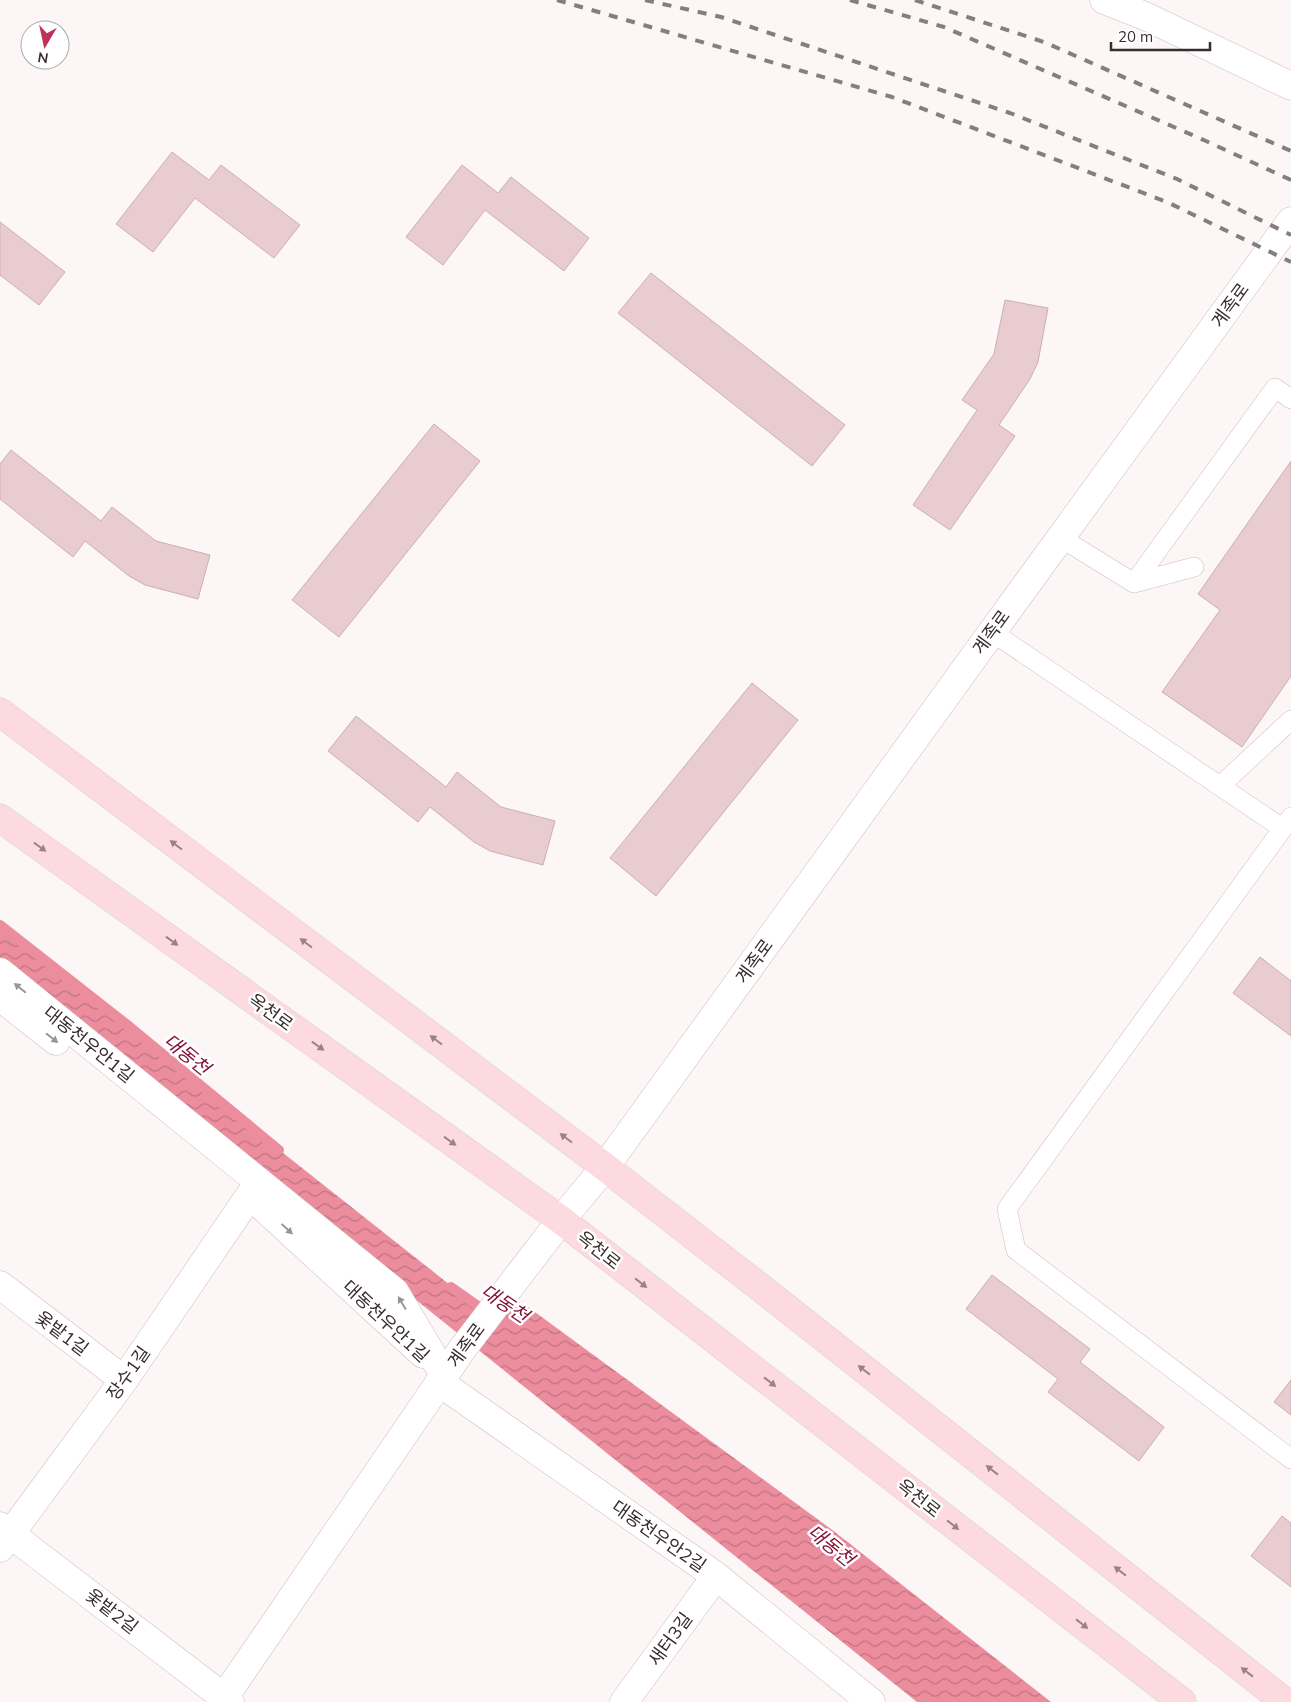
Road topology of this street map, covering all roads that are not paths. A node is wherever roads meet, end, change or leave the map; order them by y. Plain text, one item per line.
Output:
1 (1104, 0) edge
2 (1291, 86) edge
3 (1291, 221) edge
4 (1291, 399) edge
5 (1061, 538) junction
6 (1194, 567) dead end
7 (1134, 583) junction
8 (992, 632) junction
9 (0, 712) edge
10 (1291, 720) edge
11 (1220, 786) junction
12 (0, 818) edge
13 (1287, 822) edge
14 (0, 972) edge
15 (0, 997) edge
16 (605, 1167) junction
17 (250, 1195) junction
18 (561, 1220) junction
19 (0, 1285) edge
20 (442, 1378) junction
21 (124, 1380) junction
22 (1291, 1458) edge
23 (4, 1535) edge
24 (716, 1576) junction
25 (225, 1700) edge
26 (624, 1702) edge
27 (871, 1702) edge
28 (1182, 1702) edge
29 (1285, 1702) edge

1 - 2 street
3 - 5 street, 계족로
4 - 7 lane
5 - 7 lane
5 - 8 street, 계족로
6 - 7 lane
8 - 11 lane
8 - 16 street, 계족로
16 -> 9 main road
10 - 11 lane
11 - 13 lane
12 -> 18 main road, 옥천로
13 - 22 lane
20 -> 14 street, 대동천우안1길
15 -> 17 street, 대동천우안1길
16 - 18 street, 계족로
29 -> 16 main road
17 -> 20 street, 대동천우안1길
17 - 21 street, 장수1길
18 - 20 street, 계족로
18 -> 28 main road, 옥천로
19 - 21 street, 옻밭1길
20 - 24 street, 대동천우안2길
20 - 25 street, 계족로
21 - 23 street, 장수1길
23 - 25 street, 옻밭2길
24 - 26 street, 새터3길
24 - 27 street, 대동천우안2길

